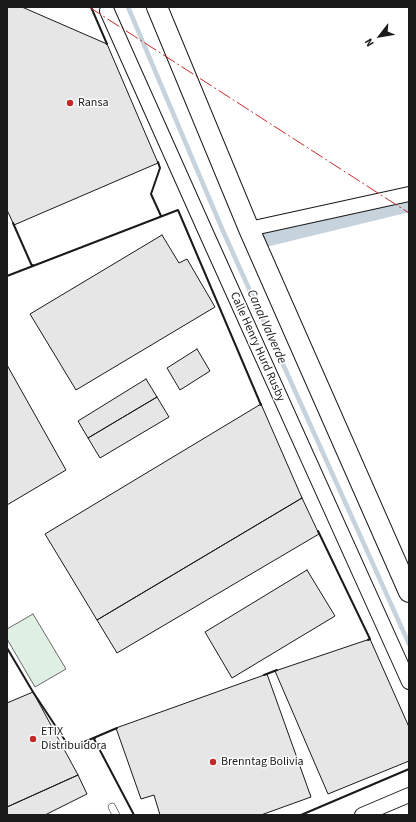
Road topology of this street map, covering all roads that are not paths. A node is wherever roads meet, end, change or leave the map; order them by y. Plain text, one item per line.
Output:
1 (157, 7) edge
2 (108, 11) dead end
3 (409, 194) edge
4 (249, 230) junction
5 (409, 592) edge
6 (409, 682) edge
7 (409, 795) edge
8 (112, 807) dead end
9 (116, 815) edge
10 (362, 815) edge

1 - 4 street
2 - 6 street, Calle Henry Hurd Rusby
3 - 4 street
4 - 5 street
7 - 10 street
8 - 9 lane

